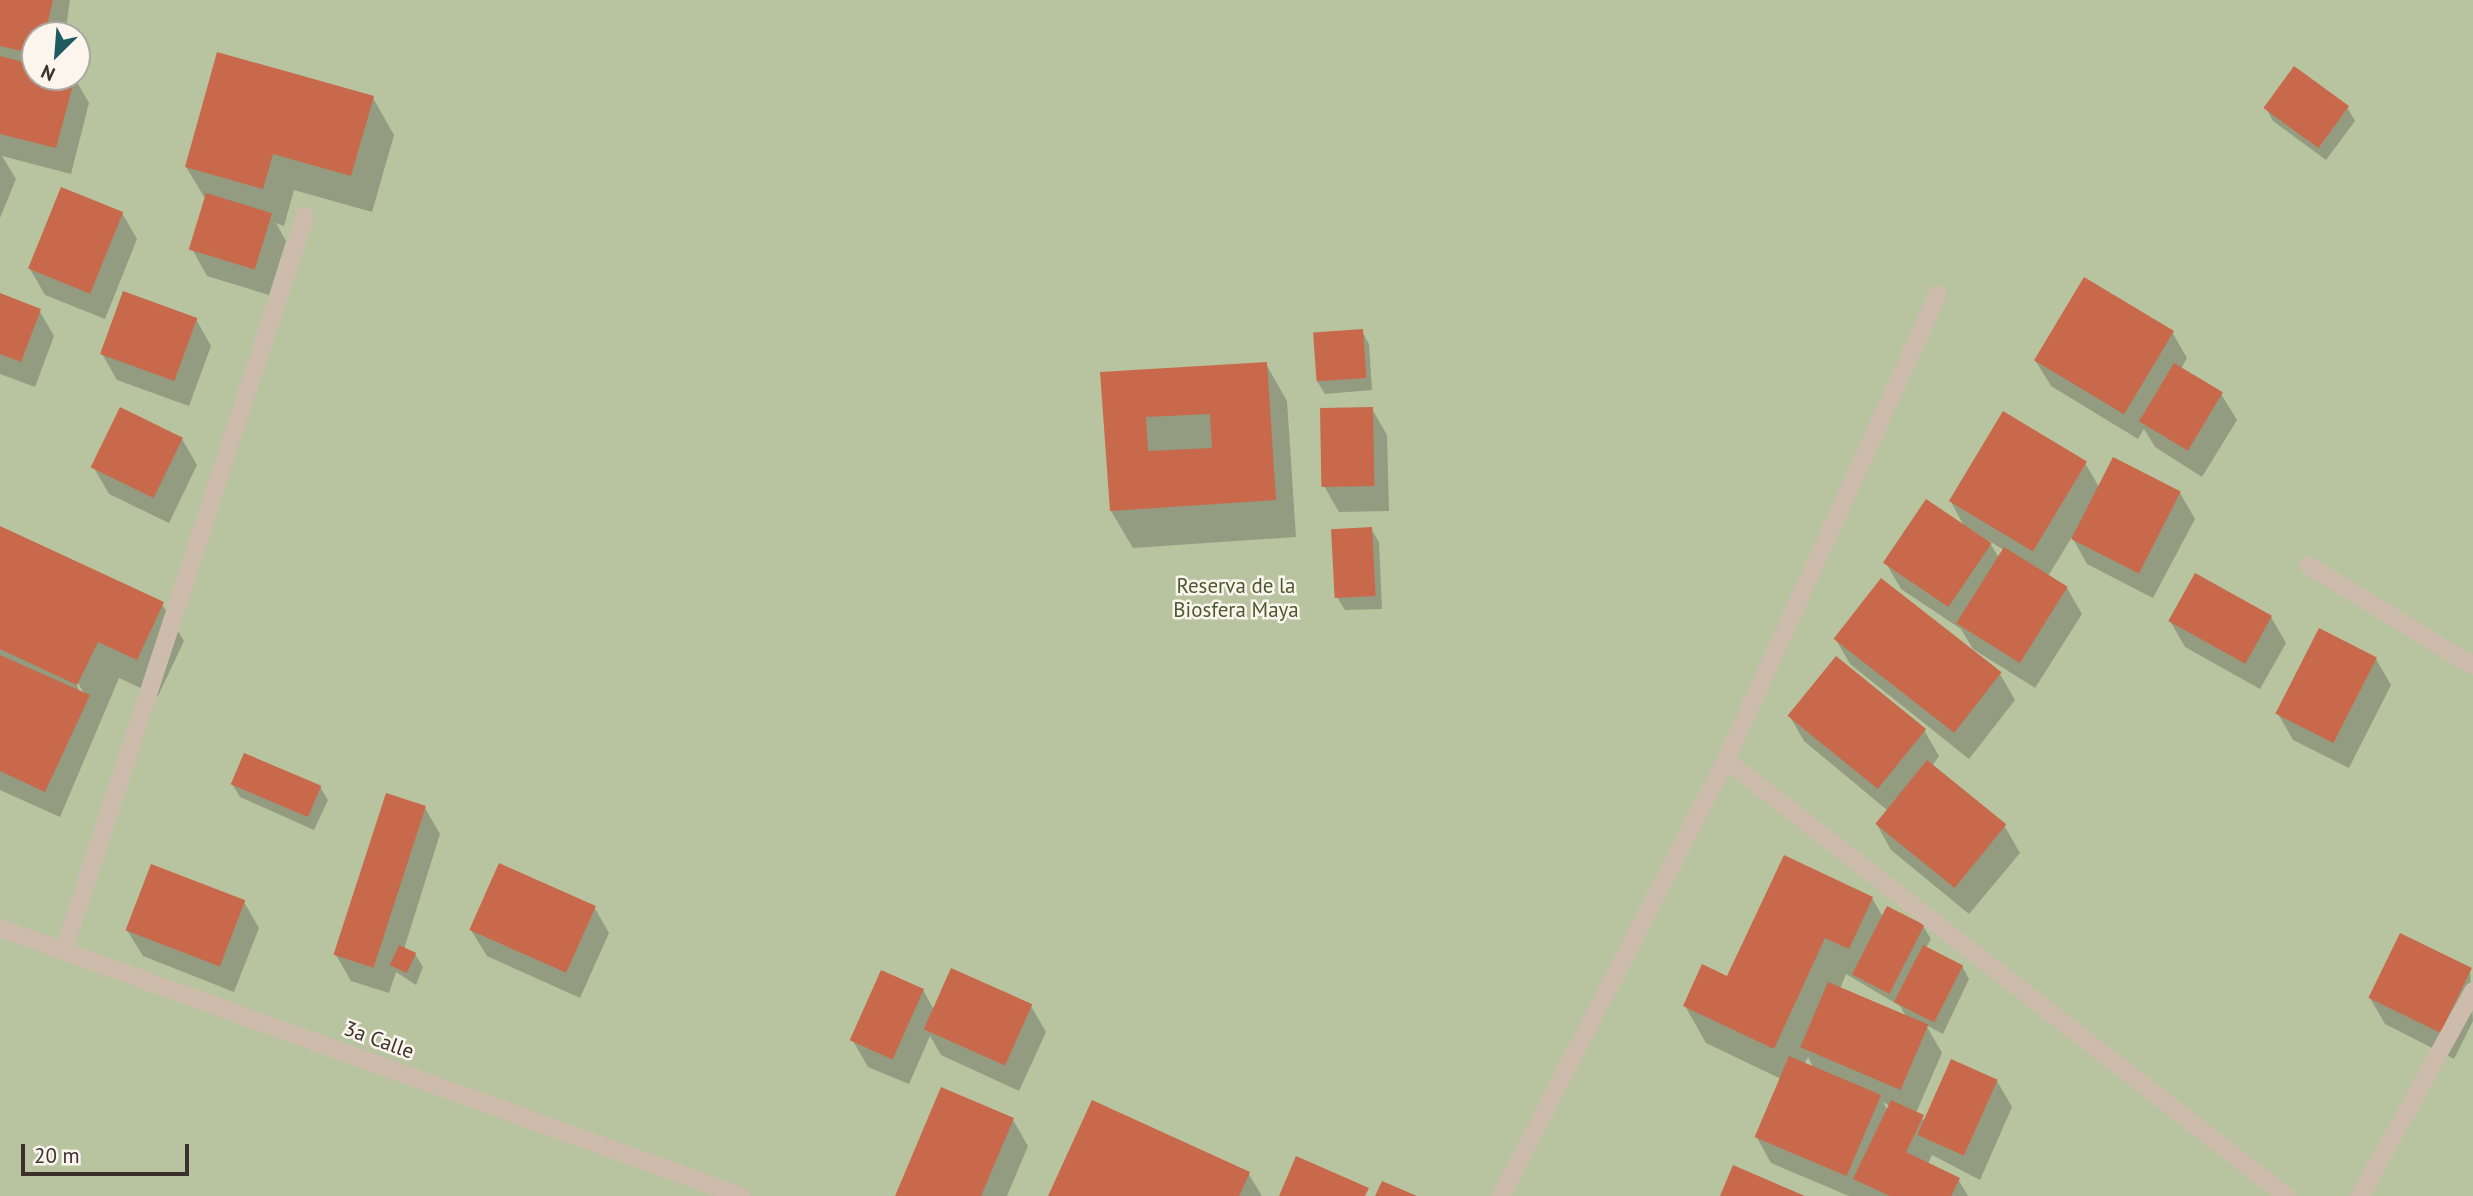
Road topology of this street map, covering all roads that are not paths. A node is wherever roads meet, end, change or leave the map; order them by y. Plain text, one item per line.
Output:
1 (305, 216) dead end
2 (1938, 294) dead end
3 (2308, 565) dead end
4 (2473, 666) edge
5 (1727, 760) junction
6 (0, 928) edge
7 (64, 950) junction
8 (2473, 991) edge
9 (741, 1196) edge
10 (1501, 1196) edge
11 (2286, 1196) edge
12 (2360, 1196) edge

1 - 7 street
2 - 5 street
3 - 4 street
5 - 10 street
5 - 11 street
6 - 7 street, 3a Calle
7 - 9 street, 3a Calle
8 - 12 street

